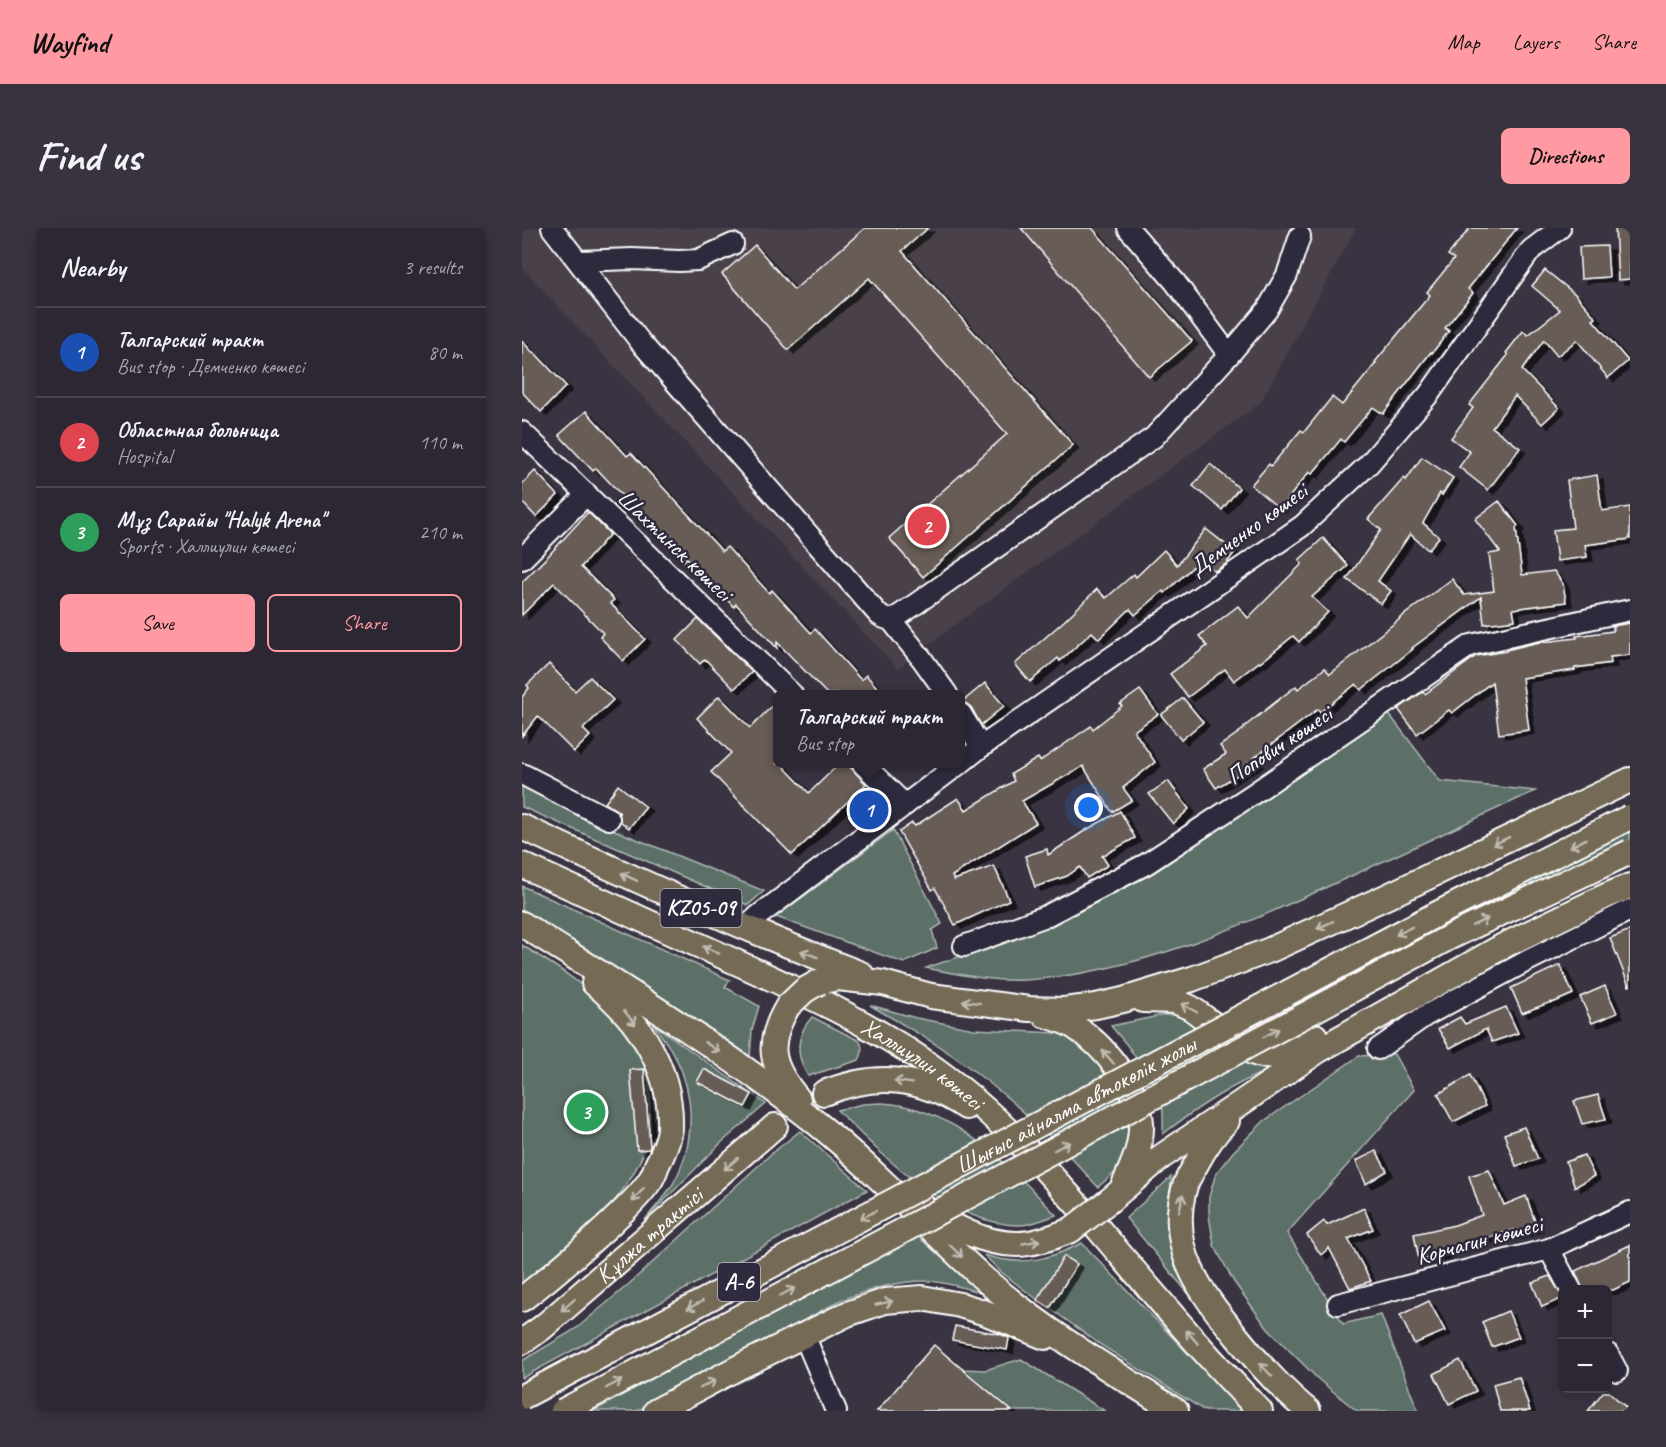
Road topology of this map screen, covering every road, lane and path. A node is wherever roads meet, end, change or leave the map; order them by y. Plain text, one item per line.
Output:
1 (552, 228) edge
2 (1128, 228) edge
3 (1560, 228) edge
4 (1300, 236) dead end
5 (733, 244) dead end
6 (579, 261) junction
7 (1229, 355) junction
8 (522, 432) edge
9 (586, 494) junction
10 (522, 559) edge
11 (1630, 610) edge
12 (891, 620) junction
13 (788, 690) edge
14 (944, 690) edge
15 (965, 722) edge
16 (981, 747) junction
17 (965, 759) edge
18 (867, 768) edge
19 (953, 768) edge
20 (522, 774) edge
21 (1630, 780) edge
22 (905, 805) junction
23 (1630, 817) edge
24 (609, 819) dead end
25 (522, 827) edge
26 (1630, 852) edge
27 (522, 864) edge
28 (1630, 870) edge
29 (1630, 886) edge
30 (1630, 910) edge
31 (522, 925) edge
32 (746, 927) junction
33 (964, 946) dead end
34 (883, 983) junction
35 (1123, 1000) junction
36 (1029, 1010) junction
37 (1378, 1049) dead end
38 (1259, 1089) junction
39 (824, 1093) dead end
40 (775, 1126) dead end
41 (821, 1126) junction
42 (884, 1181) junction
43 (1117, 1193) junction
44 (1070, 1197) junction
45 (1630, 1212) edge
46 (1549, 1249) junction
47 (1568, 1285) edge
48 (522, 1299) edge
49 (1338, 1304) dead end
50 (804, 1335) junction
51 (522, 1342) edge
52 (1107, 1368) junction
53 (522, 1397) edge
54 (563, 1411) edge
55 (656, 1411) edge
56 (836, 1411) edge
57 (1176, 1411) edge
58 (1260, 1411) edge
59 (1308, 1411) edge

1 - 6 street
2 - 7 street
3 - 16 street, Демченко көшесі
4 - 7 street
5 - 6 street
6 - 12 street
7 - 12 street
8 - 9 street, Шахтинск көшесі
9 - 10 street
9 - 13 street, Шахтинск көшесі
11 - 33 street, Попович көшесі
12 - 14 street
15 - 16 street
16 - 17 street, Демченко көшесі
18 - 22 street
19 - 22 street, Демченко көшесі
20 - 24 street
21 -> 35 main road
22 - 32 street, Демченко көшесі
23 -> 53 main road, Шығыс айналма автокөлік жолы / A-6, bridge
32 -> 25 main road, Халлиулин көшесі / KZ05-09
54 -> 26 main road, Шығыс айналма автокөлік жолы / A-6, bridge
44 -> 27 main road, Халлиулин көшесі
28 -> 35 main road
29 - 38 main road
30 - 37 street
31 -> 41 main road
31 -> 48 main road
34 -> 32 main road, Халлиулин көшесі / KZ05-09
36 -> 34 main road
34 - 41 main road, bridge
35 - 36 main road
43 -> 36 main road
38 - 43 main road
59 -> 38 main road
44 -> 39 main road
40 -> 51 main road, Құлжа трактісі
41 - 42 main road
42 -> 43 main road, bridge
42 -> 52 main road
58 -> 44 main road, Халлиулин көшесі
45 - 46 street, Корчагин көшесі
46 - 47 street
46 - 49 street, Корчагин көшесі
50 -> 52 main road
55 -> 50 main road
50 - 56 street
52 - 57 main road

